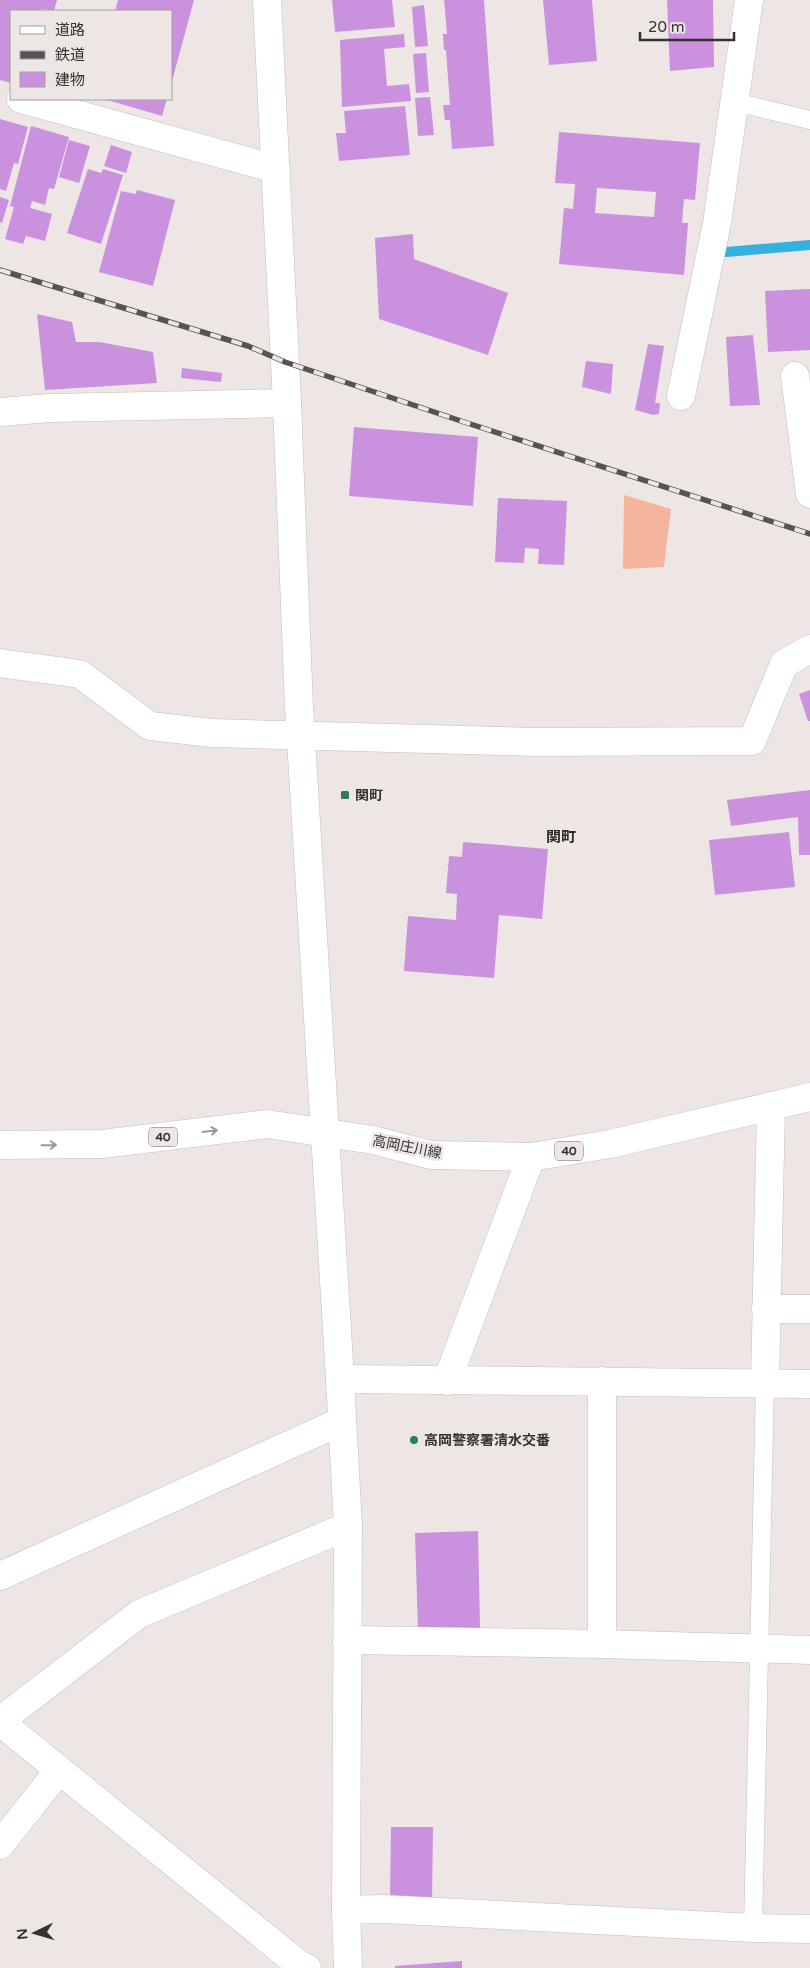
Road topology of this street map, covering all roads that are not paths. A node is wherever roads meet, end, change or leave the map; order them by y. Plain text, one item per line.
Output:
1 (267, 0) edge
2 (749, 0) edge
3 (24, 100) edge
4 (735, 102) junction
5 (810, 120) edge
6 (276, 169) junction
7 (795, 376) dead end
8 (681, 396) dead end
9 (287, 403) junction
10 (0, 412) edge
11 (810, 494) edge
12 (810, 649) edge
13 (0, 662) edge
14 (301, 735) junction
15 (810, 1097) edge
16 (771, 1106) junction
17 (325, 1132) junction
18 (0, 1146) edge
19 (531, 1158) junction
20 (766, 1309) junction
21 (810, 1309) edge
22 (340, 1379) junction
23 (446, 1380) junction
24 (602, 1381) junction
25 (765, 1383) junction
26 (810, 1384) edge
27 (342, 1420) junction
28 (348, 1526) junction
29 (0, 1576) edge
30 (346, 1640) junction
31 (602, 1644) junction
32 (759, 1649) junction
33 (810, 1650) edge
34 (0, 1721) edge
35 (59, 1770) junction
36 (0, 1845) edge
37 (346, 1910) junction
38 (753, 1928) junction
39 (810, 1929) edge
40 (307, 1968) edge
41 (348, 1968) edge

1 - 6 street
2 - 4 street
3 - 6 street
4 - 5 lane
4 - 8 street
6 - 9 street
7 - 11 street
9 - 10 street
9 - 14 street
12 - 14 street
13 - 14 street
14 - 17 street
15 - 16 street, 高岡庄川線 / 40
16 - 19 street, 高岡庄川線 / 40
16 - 20 street
18 -> 17 street, 高岡庄川線 / 40
17 - 19 street, 高岡庄川線 / 40
17 - 22 street
19 - 23 street
20 - 21 street
20 - 25 street
22 - 23 street
22 - 27 street
23 - 24 street
24 - 25 street
24 - 31 street
25 - 26 street
25 - 32 lane
27 - 28 street
27 - 29 street
28 - 30 street
28 - 34 street
30 - 31 street
30 - 37 street
31 - 32 street
32 - 33 street
32 - 38 lane
34 - 35 street
35 - 36 street
35 - 40 street
37 - 38 street
37 - 41 street
38 - 39 street

